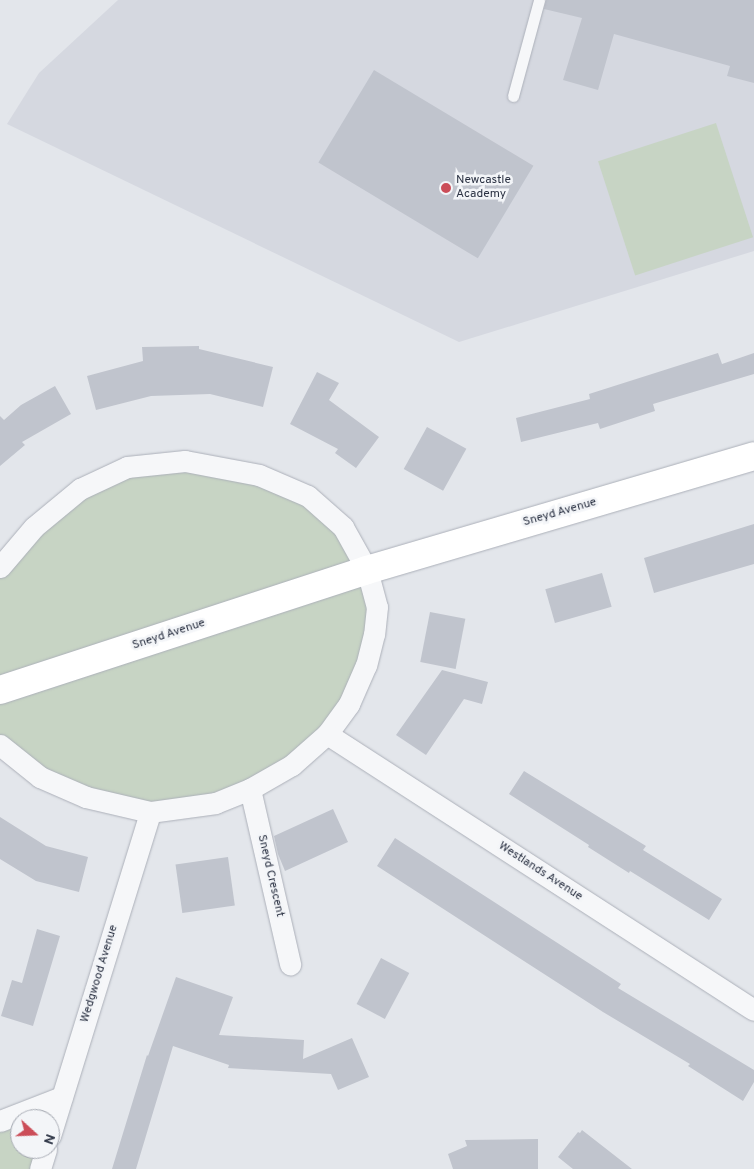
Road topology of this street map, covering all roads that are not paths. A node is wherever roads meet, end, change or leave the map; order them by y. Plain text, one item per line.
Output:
1 (539, 0) edge
2 (512, 96) dead end
3 (754, 456) edge
4 (0, 567) edge
5 (367, 570) junction
6 (0, 690) edge
7 (327, 734) junction
8 (0, 745) edge
9 (250, 789) junction
10 (150, 812) junction
11 (290, 964) dead end
12 (754, 1010) edge
13 (62, 1097) junction
14 (58, 1109) edge
15 (0, 1121) edge

1 - 2 lane
3 - 5 street, Sneyd Avenue
4 - 5 street
5 - 6 street, Sneyd Avenue
5 - 7 street
7 - 9 street
7 - 12 street, Westlands Avenue
8 - 10 street
9 - 10 street
9 - 11 street, Sneyd Crescent
10 - 13 street, Wedgwood Avenue
13 - 14 street, Wedgwood Avenue
13 - 15 street

